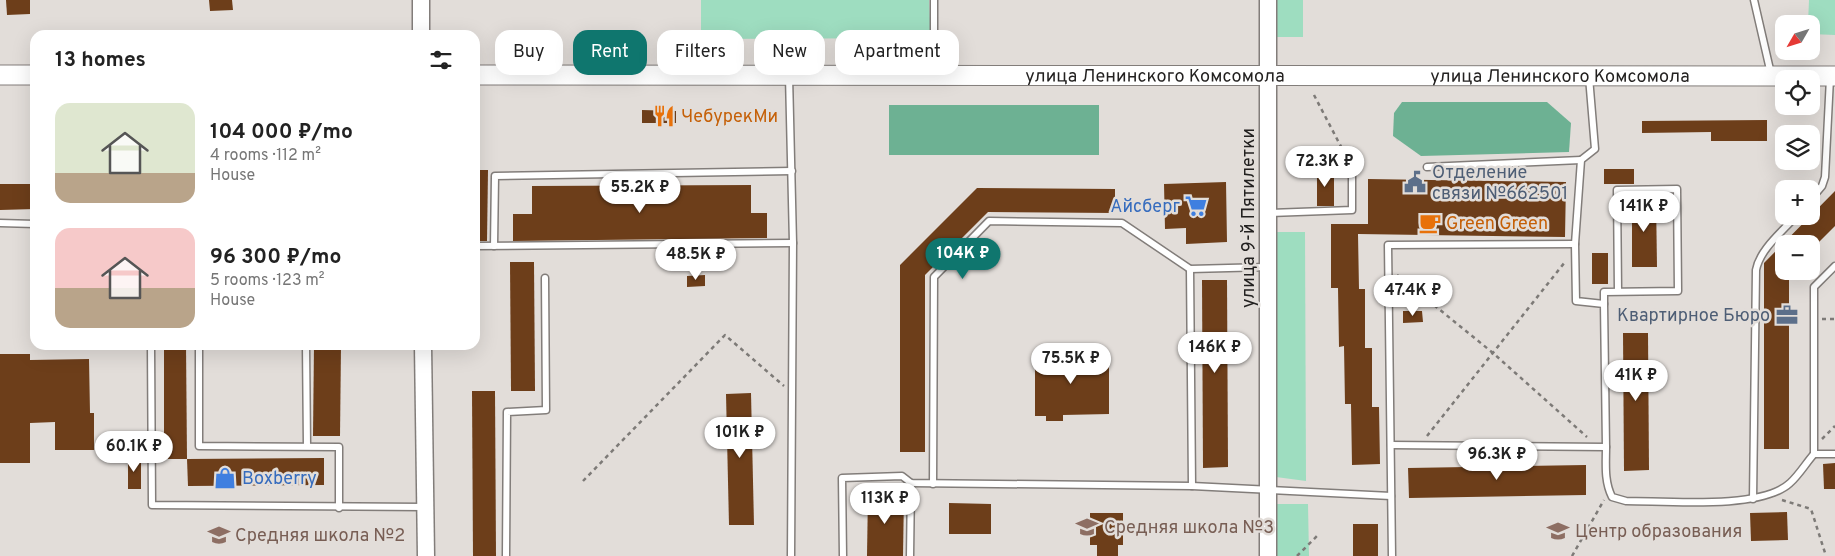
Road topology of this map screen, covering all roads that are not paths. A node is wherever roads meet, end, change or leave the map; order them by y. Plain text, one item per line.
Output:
1 (421, 0) edge
2 (934, 0) edge
3 (1268, 0) edge
4 (1754, 0) edge
5 (421, 30) edge
6 (934, 30) edge
7 (0, 75) edge
8 (30, 75) edge
9 (480, 75) edge
10 (754, 75) edge
11 (789, 75) edge
12 (959, 75) edge
13 (1268, 75) junction
14 (1589, 76) junction
15 (1771, 76) junction
16 (1833, 76) edge
17 (1580, 160) junction
18 (1427, 167) dead end
19 (1352, 168) road end
20 (792, 171) junction
21 (1820, 188) edge
22 (1268, 213) junction
23 (0, 224) edge
24 (30, 224) edge
25 (1788, 225) edge
26 (793, 243) junction
27 (480, 246) edge
28 (494, 246) junction
29 (1575, 247) junction
30 (1835, 266) edge
31 (1268, 267) junction
32 (1190, 269) junction
33 (545, 278) dead end
34 (1618, 292) junction
35 (1604, 304) junction
36 (151, 350) edge
37 (199, 350) edge
38 (306, 350) edge
39 (423, 350) edge
40 (1391, 445) junction
41 (307, 446) junction
42 (1606, 446) junction
43 (1814, 454) junction
44 (1835, 454) edge
45 (910, 483) junction
46 (933, 484) junction
47 (1192, 486) junction
48 (1268, 491) junction
49 (1391, 496) junction
50 (1753, 499) junction
51 (425, 507) junction
52 (339, 508) junction
53 (426, 556) edge
54 (506, 556) edge
55 (791, 556) edge
56 (842, 556) edge
57 (910, 556) edge
58 (1268, 556) edge
59 (1392, 556) edge

1 - 5 street
2 - 6 lane
3 - 13 street, улица 9-й Пятилетки
4 - 15 lane
7 - 8 main road
9 - 10 main road, улица Ленинского Комсомола
11 - 20 lane
12 - 13 main road, улица Ленинского Комсомола
13 - 14 main road, улица Ленинского Комсомола
13 - 22 street, улица 9-й Пятилетки
14 - 15 main road, улица Ленинского Комсомола
14 - 17 lane
15 - 16 main road, улица Ленинского Комсомола
16 - 21 lane
17 - 18 lane
17 - 29 lane
19 - 22 lane
20 - 26 lane
20 - 28 lane
22 - 31 street, улица 9-й Пятилетки
23 - 24 lane
25 - 50 lane
26 - 28 lane
26 - 55 lane
27 - 28 lane
29 - 35 lane
29 - 40 lane
30 - 43 lane
31 - 32 lane
31 - 48 street, улица 9-й Пятилетки
32 - 46 lane
32 - 47 lane
33 - 54 lane
34 - 34 lane
34 - 35 lane
35 - 42 lane
36 - 52 lane
37 - 41 lane
38 - 41 lane
39 - 51 street
40 - 42 lane
40 - 49 lane
41 - 52 lane
42 - 50 lane
43 - 44 lane
43 - 50 lane
45 - 46 lane
45 - 56 lane
45 - 57 lane
46 - 47 lane
47 - 48 lane
48 - 49 lane
48 - 58 street, улица 9-й Пятилетки
49 - 59 lane
51 - 52 lane
51 - 53 street

